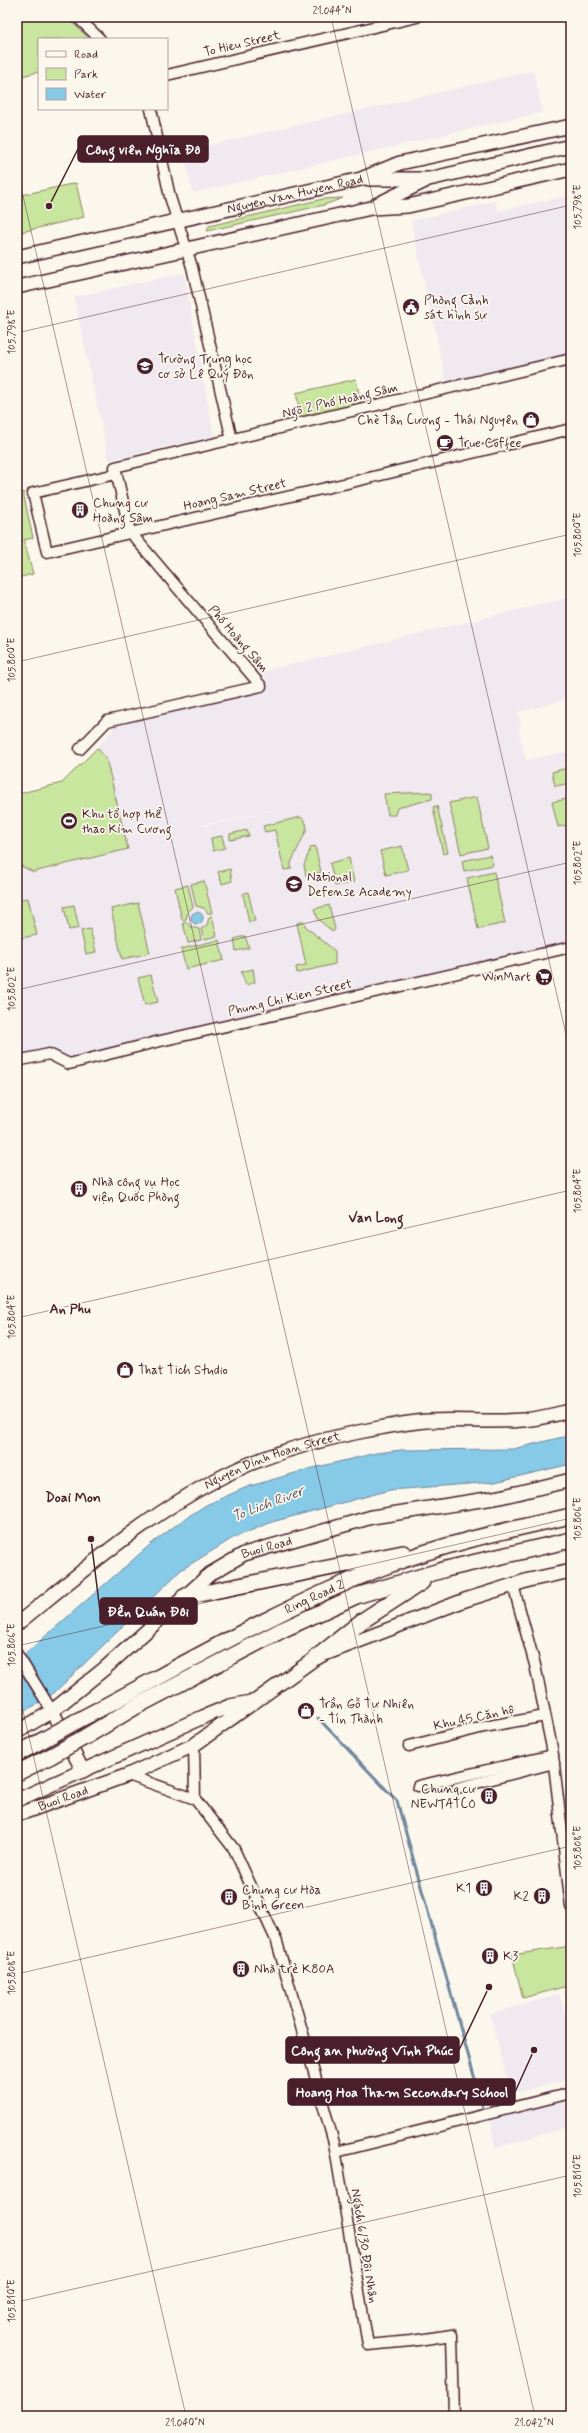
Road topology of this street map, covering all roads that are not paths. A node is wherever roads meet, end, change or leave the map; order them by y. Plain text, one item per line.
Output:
1 (77, 17) edge
2 (417, 17) edge
3 (99, 38) edge
4 (168, 75) edge
5 (151, 110) edge
6 (571, 126) edge
7 (571, 146) edge
8 (571, 169) edge
9 (361, 179) junction
10 (428, 179) junction
11 (371, 208) junction
12 (178, 219) junction
13 (188, 248) junction
14 (17, 257) edge
15 (17, 287) edge
16 (571, 359) edge
17 (571, 428) edge
18 (232, 440) junction
19 (115, 470) junction
20 (130, 532) junction
21 (80, 749) dead end
22 (571, 947) edge
23 (17, 1061) edge
24 (571, 1411) edge
25 (571, 1480) edge
26 (571, 1516) edge
27 (571, 1540) edge
28 (457, 1542) junction
29 (446, 1569) junction
30 (571, 1571) edge
31 (513, 1585) junction
32 (184, 1598) junction
33 (17, 1624) edge
34 (18, 1656) edge
35 (317, 1657) junction
36 (256, 1701) junction
37 (52, 1711) junction
38 (545, 1716) junction
39 (17, 1732) edge
40 (194, 1745) junction
41 (409, 1746) dead end
42 (17, 1754) edge
43 (553, 1759) junction
44 (83, 1770) junction
45 (17, 1773) edge
46 (128, 1775) junction
47 (418, 1786) dead end
48 (457, 1788) dead end
49 (17, 1800) edge
50 (195, 1800) junction
51 (17, 1815) edge
52 (571, 1908) edge
53 (571, 2093) edge
54 (336, 2152) junction
55 (454, 2416) edge

1 - 3 street
2 - 4 street, To Hieu Street
5 - 12 street
6 - 9 main road, Nguyen Van Huyen Road
7 - 10 main road
8 - 11 main road
9 - 10 main road
9 - 12 main road, Nguyen Van Huyen Road
10 - 11 main road
11 - 13 main road
12 - 13 street
12 - 14 main road, Nguyen Van Huyen Road
13 - 15 main road
13 - 18 street
16 - 18 street, Ngõ 2 Phố Hoàng Sâm
17 - 20 street, Hoang Sam Street
18 - 19 street, Ngõ 2 Phố Hoàng Sâm
19 - 20 street
19 - 20 street, Hoang Sam Street
20 - 21 street, Phố Hoàng Sâm
22 - 23 street, Phung Chi Kien Street
24 - 33 main road, Nguyen Dinh Hoan Street
25 - 32 main road, Buoi Road
26 - 28 highway, Ring Road 2
27 - 29 highway, Ring Road 2
28 - 32 highway
28 - 42 highway, Ring Road 2, bridge
29 - 35 highway
29 - 45 highway, Ring Road 2, bridge
30 - 31 main road, Buoi Road
31 - 35 main road, Buoi Road
31 - 38 street
32 - 37 main road, Buoi Road
34 - 37 street
35 - 36 main road, Buoi Road
36 - 40 main road, Buoi Road
36 - 44 main road, Buoi Road
37 - 39 main road, Buoi Road
37 - 44 main road
38 - 41 street, Khu 45 Căn hộ
38 - 43 street
40 - 46 main road, Buoi Road
40 - 50 street
43 - 47 street
43 - 48 street
43 - 52 street
44 - 49 main road, Buoi Road
46 - 50 street
46 - 51 main road, Buoi Road
50 - 54 street, Ngách 6/30 Đội Nhân
53 - 54 street
54 - 55 street, Ngách 6/30 Đội Nhân

